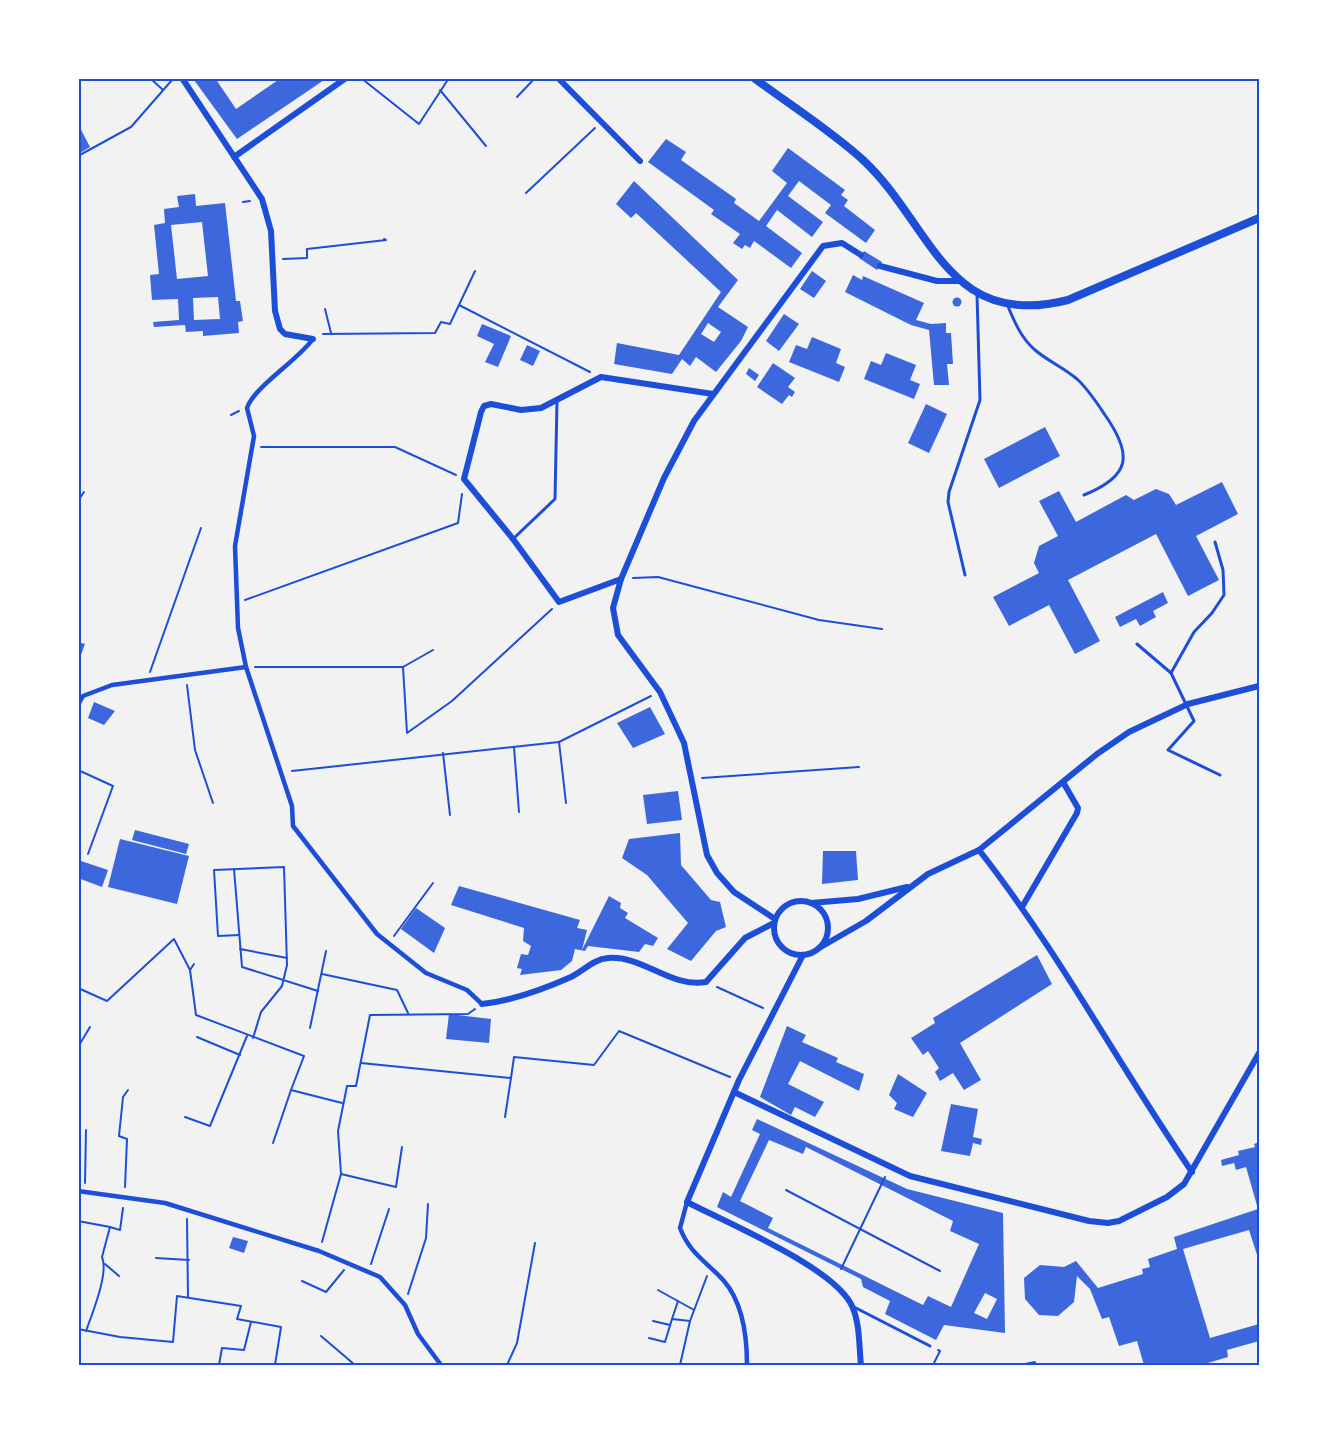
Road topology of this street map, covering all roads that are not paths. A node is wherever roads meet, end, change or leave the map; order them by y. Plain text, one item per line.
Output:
1 (182, 78) edge
2 (346, 78) edge
3 (558, 78) edge
4 (754, 78) edge
5 (234, 157) junction
6 (640, 161) dead end
7 (1259, 218) edge
8 (861, 255) dead end
9 (880, 266) dead end
10 (960, 281) junction
11 (977, 292) junction
12 (1006, 302) junction
13 (314, 339) joint
14 (712, 394) junction
15 (557, 401) junction
16 (1084, 495) dead end
17 (513, 539) junction
18 (1215, 542) dead end
19 (965, 575) dead end
20 (621, 579) junction
21 (1137, 644) dead end
22 (246, 667) junction
23 (1171, 673) junction
24 (1259, 686) edge
25 (1188, 704) junction
26 (78, 705) edge
27 (1220, 775) dead end
28 (1063, 782) junction
29 (980, 850) junction
30 (911, 886) junction
31 (811, 903) junction
32 (1022, 907) junction
33 (775, 921) junction
34 (819, 948) junction
35 (803, 955) junction
36 (482, 1004) joint
37 (1259, 1053) edge
38 (734, 1092) junction
39 (1192, 1172) junction
40 (78, 1191) edge
41 (687, 1202) junction
42 (853, 1307) junction
43 (930, 1346) dead end
44 (441, 1365) edge
45 (747, 1365) edge
46 (861, 1365) edge

1 - 5 street
2 - 5 street
3 - 6 street
4 - 10 main road
5 - 13 street
7 - 12 main road
8 - 14 street
9 - 10 street
10 - 11 main road
11 - 12 main road
11 - 19 lane
12 - 16 lane
13 - 22 street
14 - 15 street
14 - 20 street
15 - 17 lane
15 - 17 street
17 - 20 street
18 - 23 lane
20 - 33 street
21 - 23 lane
22 - 26 street
22 - 36 street
23 - 25 lane
24 - 25 street
25 - 27 lane
25 - 28 street
28 - 29 street
28 - 32 street
29 - 30 street
29 - 32 street
30 - 31 street
30 - 34 street
31 - 33 street
31 - 34 street
32 - 39 street
33 - 35 street
33 - 36 street
34 - 35 street
35 - 38 street
37 - 39 street
38 - 39 street
38 - 41 street
40 - 44 street
41 - 42 street
41 - 45 street
42 - 43 lane
42 - 46 street

